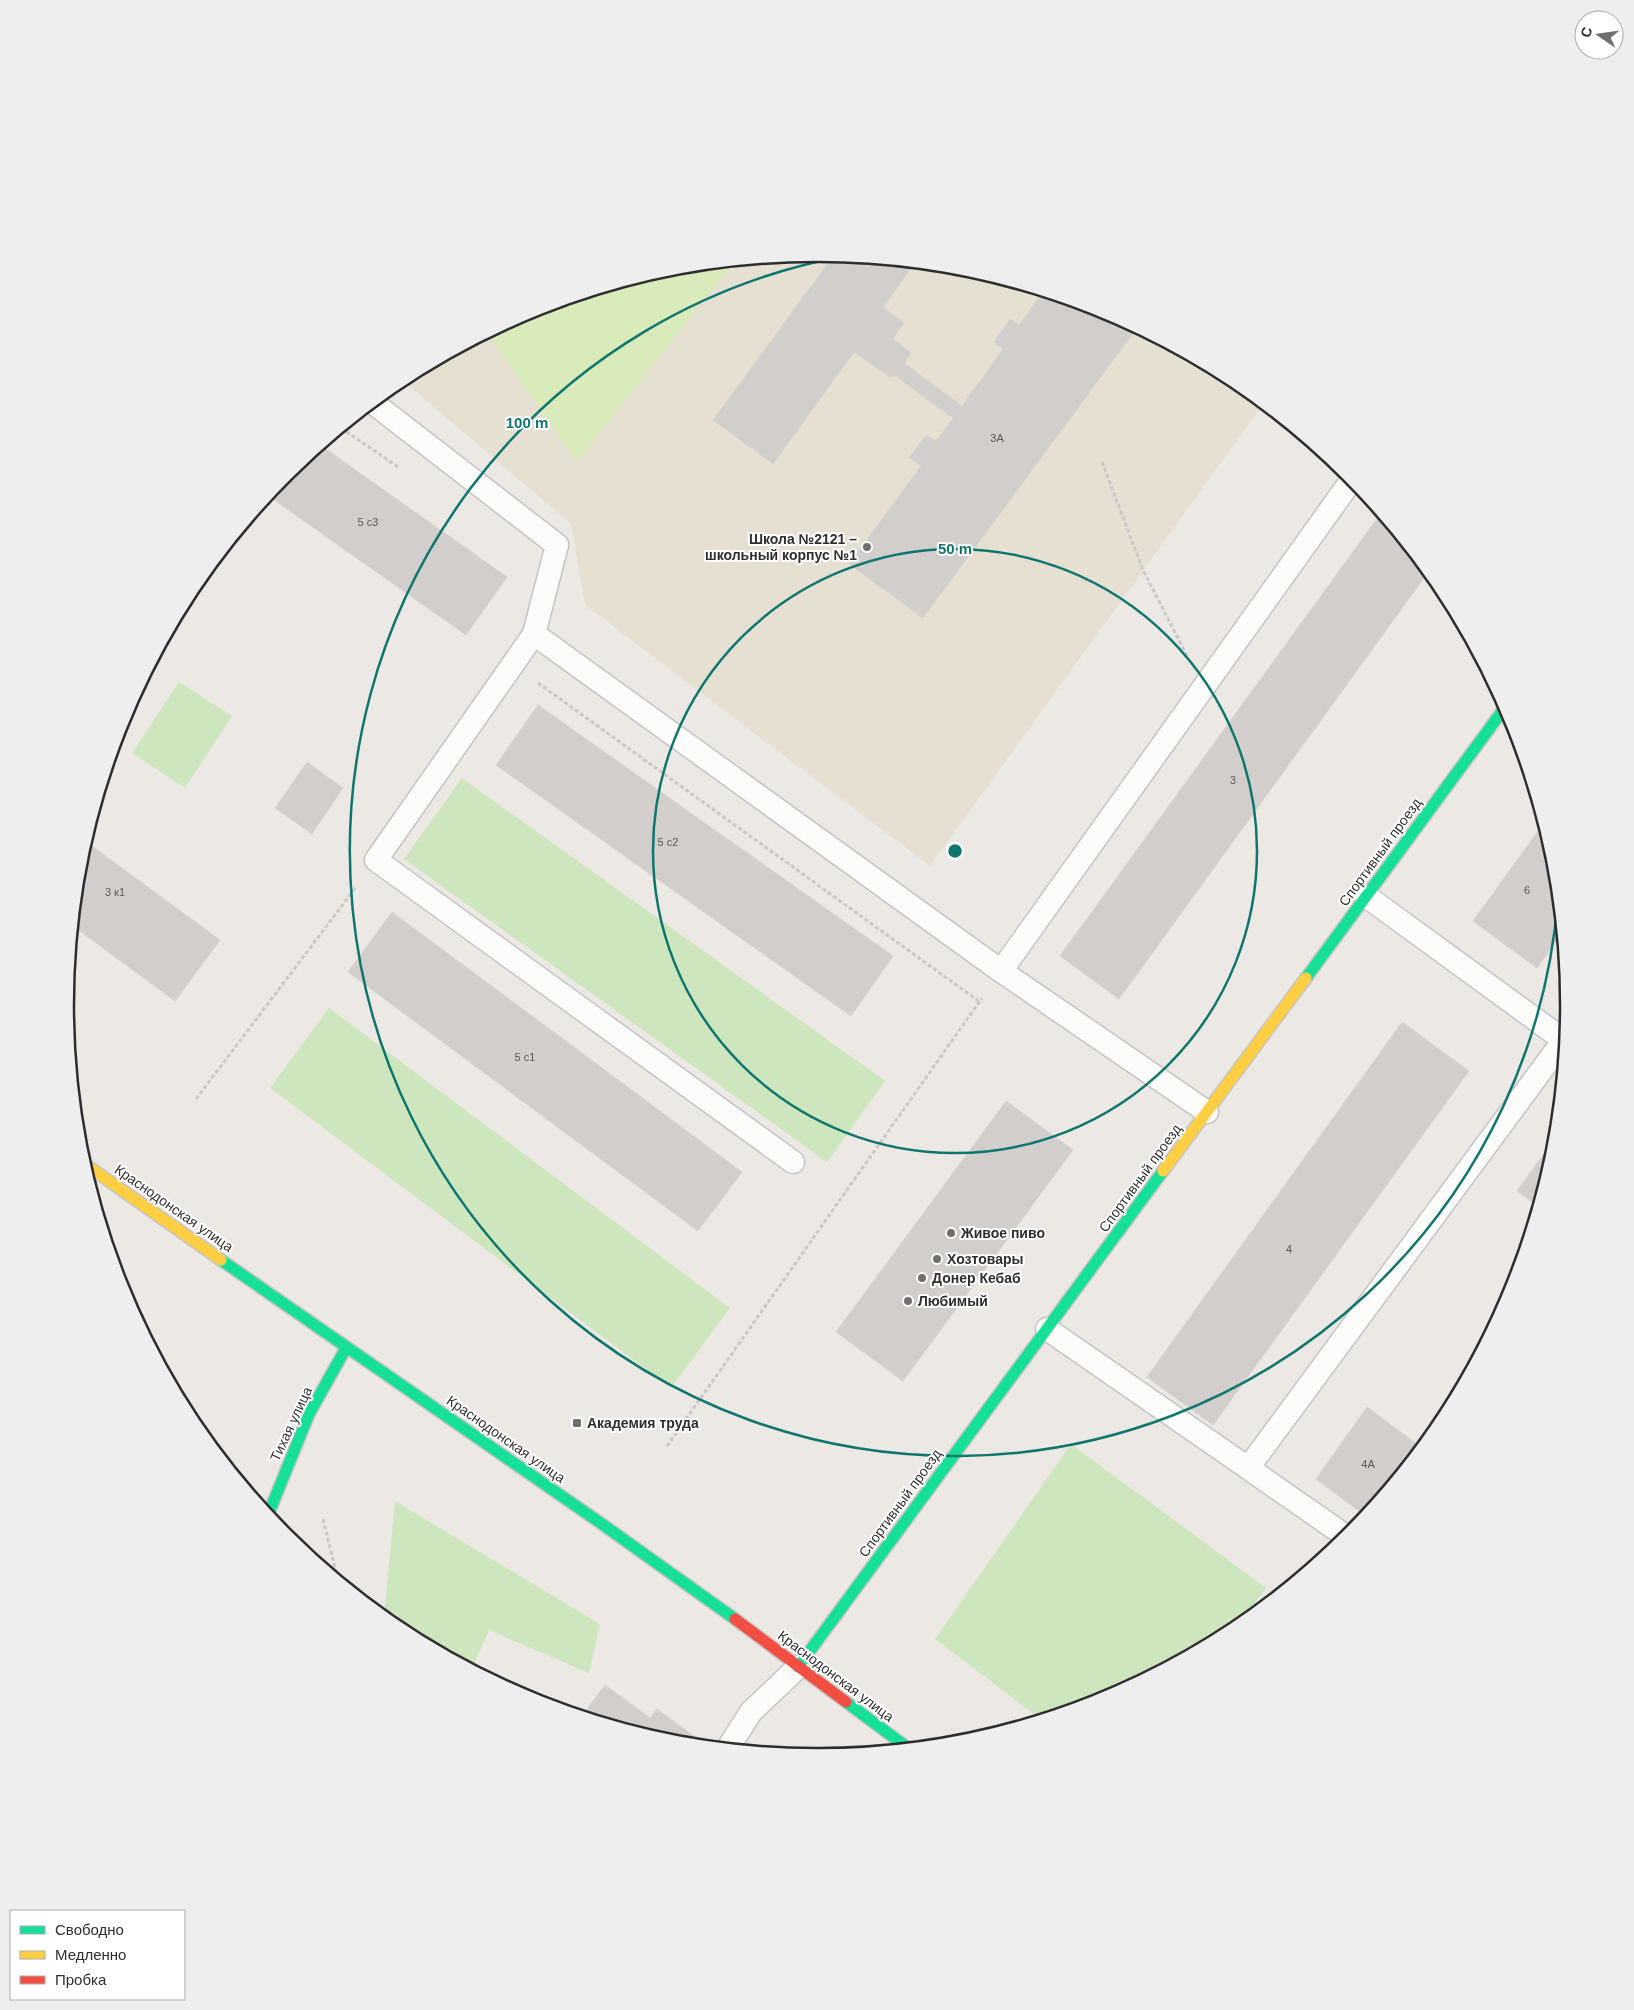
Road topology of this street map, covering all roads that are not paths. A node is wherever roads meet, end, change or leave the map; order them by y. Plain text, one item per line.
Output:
1 (377, 406) edge
2 (1348, 485) edge
3 (534, 634) junction
4 (1501, 713) edge
5 (1366, 896) junction
6 (1001, 971) junction
7 (1559, 1036) edge
8 (1559, 1048) edge
9 (1207, 1112) junction
10 (793, 1162) dead end
11 (93, 1169) edge
12 (1047, 1329) junction
13 (346, 1348) junction
14 (1248, 1468) junction
15 (271, 1509) edge
16 (1340, 1533) edge
17 (798, 1667) junction
18 (731, 1743) edge
19 (902, 1743) edge

1 - 3 lane
2 - 6 lane
3 - 6 lane
3 - 10 lane
4 - 5 street, Спортивный проезд
5 - 7 lane
5 - 9 street, Спортивный проезд
6 - 9 lane
8 - 14 lane
9 - 12 street, Спортивный проезд
11 - 13 street, Краснодонская улица
12 - 14 lane
12 - 17 street, Спортивный проезд
13 - 15 street, Тихая улица
13 - 17 street, Краснодонская улица
14 - 16 lane
17 - 18 lane
17 - 19 street, Краснодонская улица

